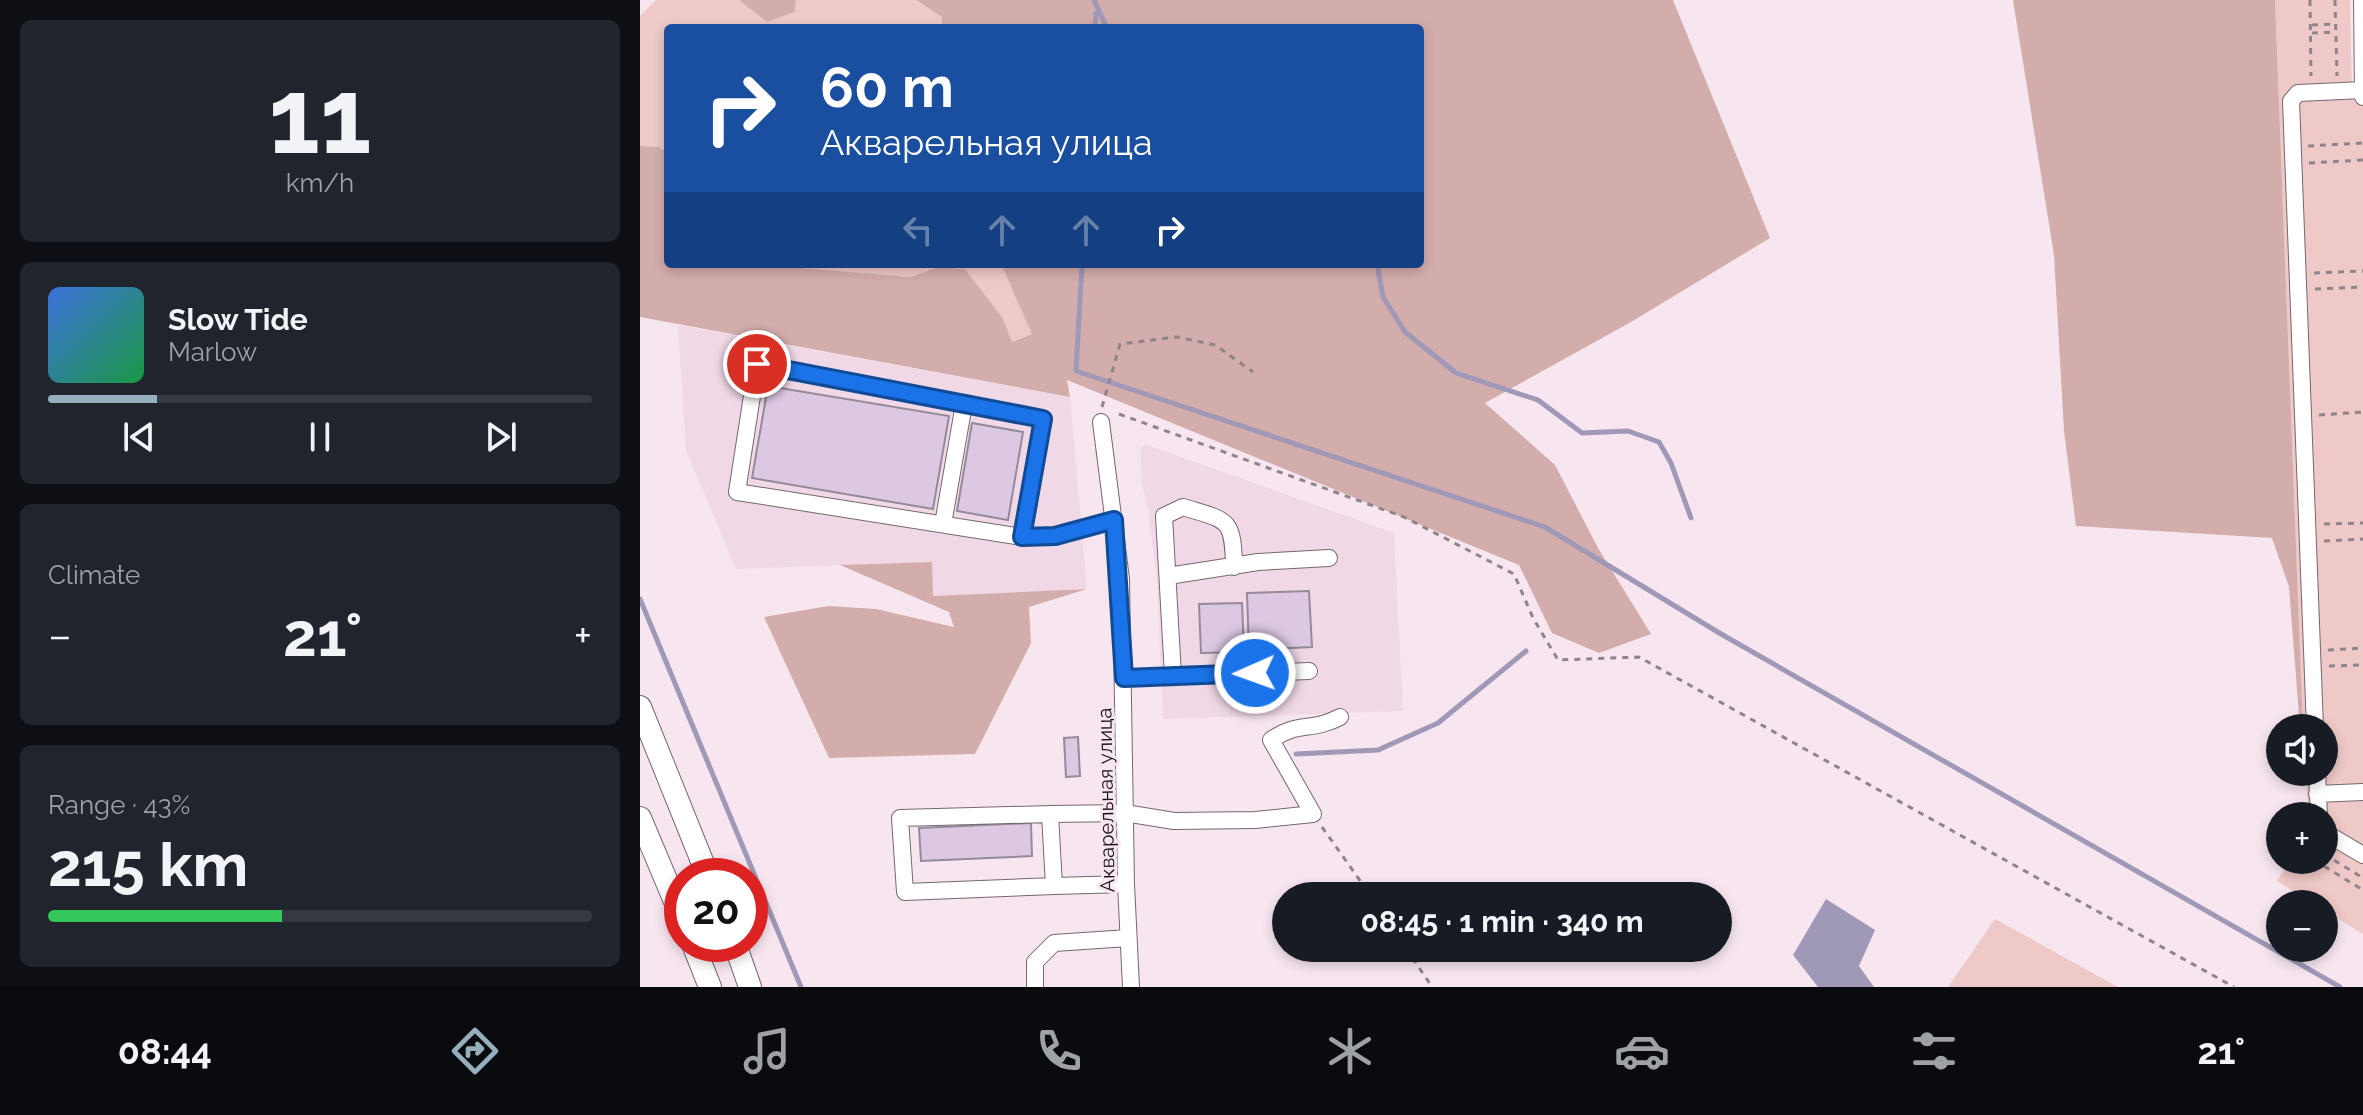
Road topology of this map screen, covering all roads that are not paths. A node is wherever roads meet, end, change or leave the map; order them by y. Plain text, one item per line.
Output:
1 (2362, 0) edge
2 (2363, 90) edge
3 (2363, 97) edge
4 (964, 404) junction
5 (1101, 422) road end
6 (1114, 520) junction
7 (943, 524) junction
8 (1022, 537) junction
9 (1329, 558) dead end
10 (1234, 567) junction
11 (1168, 576) junction
12 (1309, 671) dead end
13 (1173, 676) junction
14 (1124, 678) junction
15 (640, 707) edge
16 (2315, 714) edge
17 (1340, 717) dead end
18 (2317, 786) edge
19 (2363, 792) edge
20 (2317, 794) junction
21 (2318, 802) edge
22 (1125, 813) junction
23 (1050, 814) junction
24 (640, 818) edge
25 (2338, 840) edge
26 (2363, 855) edge
27 (701, 858) edge
28 (664, 875) edge
29 (1126, 884) junction
30 (1054, 886) junction
31 (1128, 938) junction
32 (700, 962) edge
33 (741, 962) edge
34 (710, 987) edge
35 (750, 987) edge
36 (1035, 987) edge
37 (1131, 987) edge

1 - 2 street
2 - 3 street
2 - 16 street
4 - 7 street
4 - 7 street
4 - 8 street
5 - 6 street, Акварельная улица
6 - 8 street
6 - 14 street, Акварельная улица
7 - 8 street
9 - 10 street
10 - 11 street
10 - 11 street
11 - 13 street
12 - 13 street
13 - 14 street
14 - 22 street, Акварельная улица
15 - 27 highway
17 - 22 street
18 - 20 street
19 - 20 street
20 - 21 street
22 - 23 street
22 - 29 street, Акварельная улица
23 - 30 street
23 - 30 street
24 - 28 highway
25 - 26 street
29 - 30 street
29 - 31 street, Акварельная улица
31 - 36 street
31 - 37 street, Акварельная улица
32 - 34 highway
33 - 35 highway

